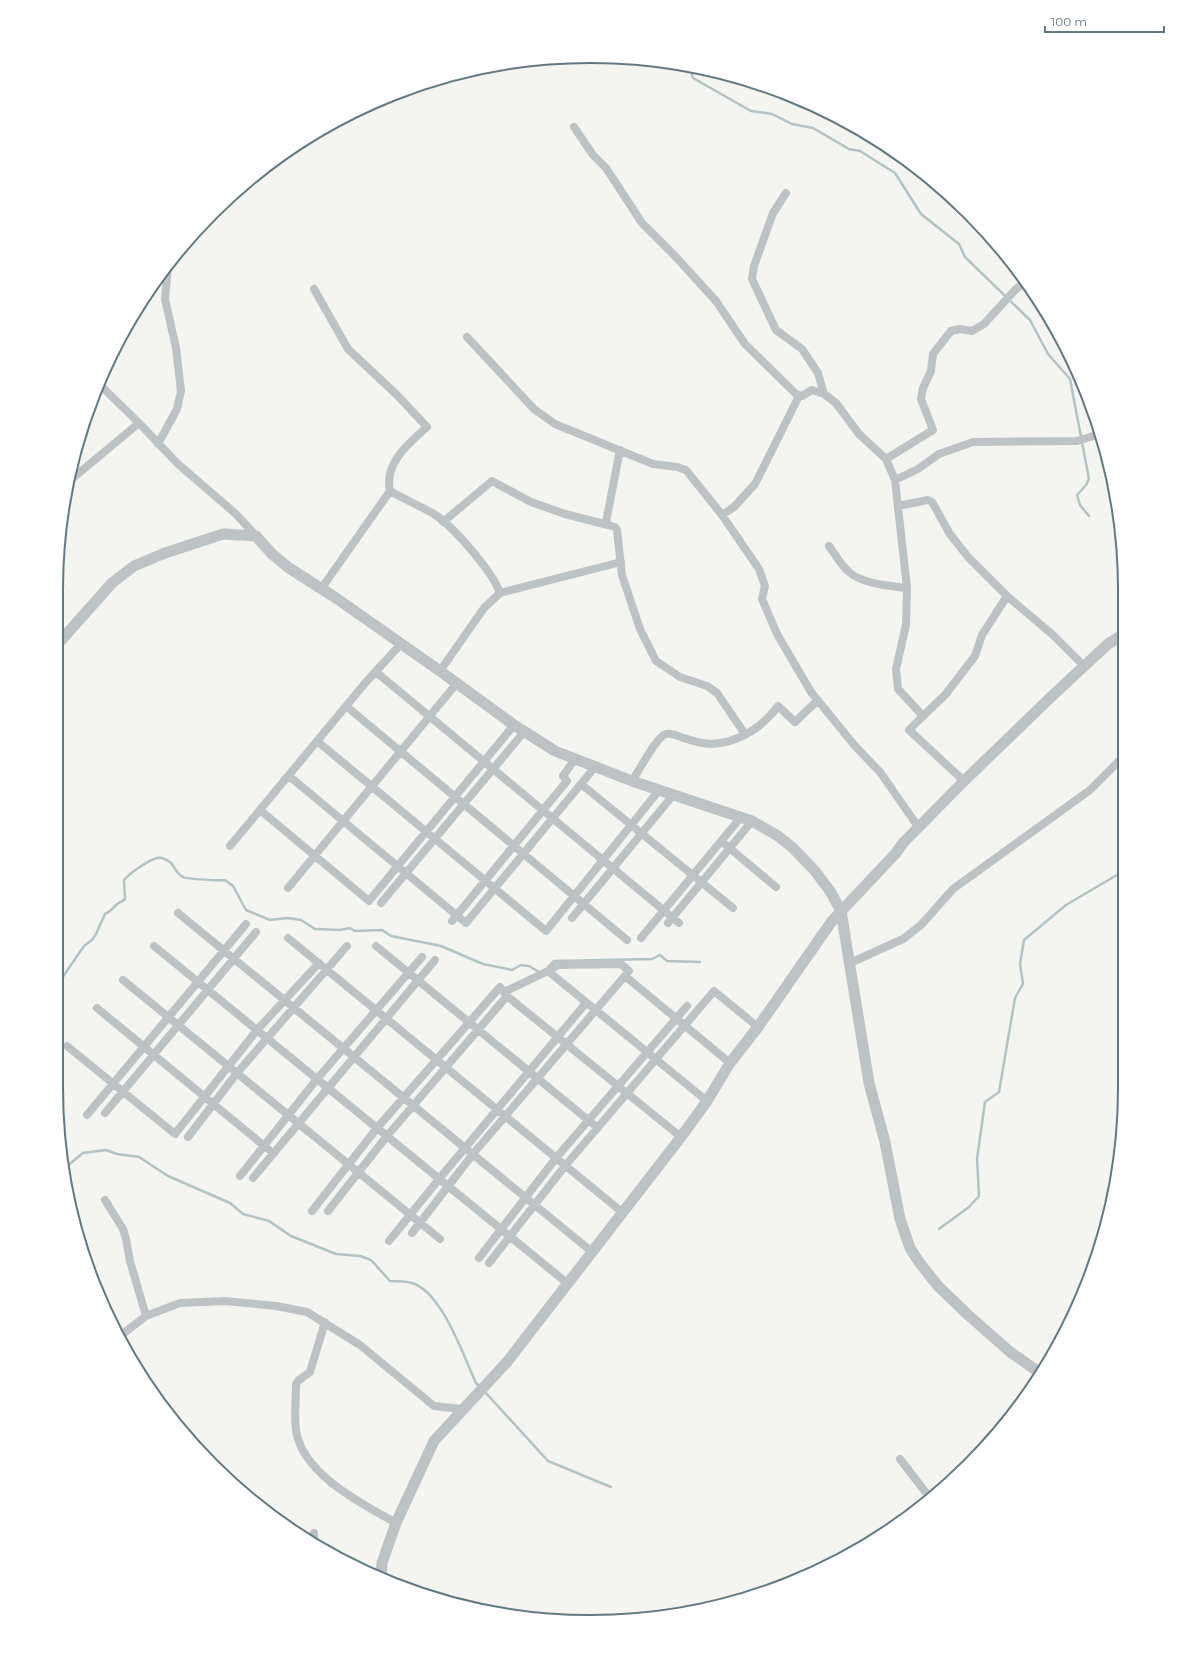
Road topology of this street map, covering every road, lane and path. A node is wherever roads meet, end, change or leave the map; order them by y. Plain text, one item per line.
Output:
1 (574, 127) dead end
2 (786, 193) dead end
3 (167, 276) edge
4 (1021, 286) edge
5 (314, 289) dead end
6 (467, 337) dead end
7 (103, 388) edge
8 (824, 394) junction
9 (800, 396) junction
10 (139, 423) junction
11 (1094, 435) edge
12 (158, 444) junction
13 (620, 450) junction
14 (886, 459) junction
15 (76, 476) edge
16 (895, 480) junction
17 (390, 491) junction
18 (898, 506) junction
19 (722, 515) junction
20 (443, 522) junction
21 (608, 525) junction
22 (256, 536) junction
23 (829, 546) dead end
24 (621, 562) junction
25 (907, 588) junction
26 (321, 589) junction
27 (500, 593) junction
28 (1007, 596) junction
29 (63, 638) edge
30 (1118, 638) edge
31 (400, 644) junction
32 (1084, 666) junction
33 (440, 671) junction
34 (376, 672) junction
35 (456, 683) junction
36 (818, 700) junction
37 (346, 706) junction
38 (429, 716) junction
39 (923, 716) junction
40 (514, 725) junction
41 (524, 732) junction
42 (745, 734) junction
43 (317, 741) junction
44 (401, 751) junction
45 (575, 759) junction
46 (484, 762) junction
47 (1118, 762) edge
48 (595, 767) junction
49 (493, 769) junction
50 (289, 776) junction
51 (632, 781) junction
52 (964, 781) junction
53 (581, 784) junction
54 (372, 786) junction
55 (660, 790) junction
56 (674, 794) junction
57 (455, 796) junction
58 (464, 804) junction
59 (260, 810) junction
60 (543, 811) junction
61 (741, 817) junction
62 (552, 819) junction
63 (343, 821) junction
64 (752, 821) junction
65 (631, 825) junction
66 (919, 828) junction
67 (426, 831) junction
68 (642, 833) junction
69 (435, 839) junction
70 (721, 841) junction
71 (230, 846) dead end
72 (514, 846) junction
73 (730, 848) junction
74 (524, 853) junction
75 (315, 856) junction
76 (603, 860) junction
77 (398, 866) junction
78 (612, 869) junction
79 (406, 873) junction
80 (693, 875) junction
81 (485, 881) junction
82 (702, 883) junction
83 (776, 887) dead end
84 (288, 888) dead end
85 (495, 888) junction
86 (574, 896) junction
87 (382, 903) dead end
88 (584, 904) junction
89 (733, 908) dead end
90 (664, 911) junction
91 (841, 912) junction
92 (178, 913) dead end
93 (455, 918) junction
94 (572, 918) dead end
95 (246, 924) dead end
96 (256, 932) dead end
97 (288, 938) dead end
98 (641, 938) dead end
99 (627, 940) dead end
100 (154, 946) dead end
101 (347, 946) dead end
102 (376, 946) dead end
103 (224, 950) junction
104 (422, 957) dead end
105 (234, 958) junction
106 (435, 960) dead end
107 (319, 963) junction
108 (850, 963) junction
109 (326, 969) junction
110 (548, 971) junction
111 (409, 973) junction
112 (625, 976) junction
113 (123, 980) dead end
114 (418, 980) junction
115 (198, 982) junction
116 (207, 990) junction
117 (506, 994) junction
118 (285, 1000) junction
119 (586, 1003) junction
120 (686, 1006) dead end
121 (294, 1007) junction
122 (97, 1008) dead end
123 (376, 1010) junction
124 (596, 1010) junction
125 (169, 1017) junction
126 (386, 1018) junction
127 (676, 1018) junction
128 (469, 1022) junction
129 (178, 1025) junction
130 (685, 1025) junction
131 (758, 1027) junction
132 (257, 1030) junction
133 (478, 1030) junction
134 (558, 1037) junction
135 (267, 1039) junction
136 (566, 1044) junction
137 (67, 1046) dead end
138 (144, 1047) junction
139 (344, 1048) junction
140 (647, 1052) junction
141 (153, 1055) junction
142 (354, 1057) junction
143 (437, 1060) junction
144 (656, 1060) junction
145 (730, 1064) junction
146 (229, 1066) junction
147 (446, 1067) junction
148 (529, 1071) junction
149 (237, 1073) junction
150 (538, 1078) junction
151 (317, 1079) junction
152 (113, 1084) junction
153 (618, 1086) junction
154 (328, 1088) junction
155 (123, 1091) junction
156 (627, 1093) junction
157 (204, 1097) junction
158 (404, 1098) junction
159 (707, 1101) junction
160 (213, 1104) junction
161 (413, 1105) junction
162 (497, 1109) junction
163 (105, 1112) dead end
164 (87, 1115) dead end
165 (289, 1116) junction
166 (506, 1116) junction
167 (588, 1120) junction
168 (298, 1123) junction
169 (377, 1128) junction
170 (598, 1128) junction
171 (386, 1136) junction
172 (188, 1137) dead end
173 (680, 1137) junction
174 (264, 1147) junction
175 (465, 1148) junction
176 (273, 1154) junction
177 (474, 1154) junction
178 (556, 1158) junction
179 (349, 1164) junction
180 (566, 1166) junction
181 (358, 1172) junction
182 (240, 1176) dead end
183 (253, 1178) dead end
184 (439, 1179) junction
185 (448, 1186) junction
186 (525, 1197) junction
187 (105, 1200) dead end
188 (535, 1204) junction
189 (312, 1211) dead end
190 (328, 1211) dead end
191 (622, 1212) junction
192 (410, 1215) junction
193 (420, 1223) junction
194 (501, 1229) junction
195 (412, 1233) dead end
196 (510, 1236) junction
197 (440, 1239) dead end
198 (390, 1241) dead end
199 (591, 1251) junction
200 (479, 1258) dead end
201 (489, 1263) dead end
202 (567, 1283) junction
203 (146, 1316) junction
204 (325, 1322) junction
205 (124, 1333) edge
206 (1036, 1369) edge
207 (462, 1409) junction
208 (900, 1459) dead end
209 (927, 1494) edge
210 (396, 1523) junction
211 (381, 1571) edge

1 - 9 street
2 - 8 street
3 - 12 street
4 - 14 street
5 - 17 street
6 - 13 street
7 - 10 street
8 - 9 street
8 - 14 street
9 - 19 street
10 - 12 street
10 - 15 street
11 - 16 street
12 - 22 street
13 - 19 street
13 - 21 street
14 - 16 street
16 - 18 street
17 - 20 street
17 - 26 street
18 - 25 street
18 - 28 street
19 - 36 street
20 - 21 street
20 - 27 street
21 - 24 street
22 - 26 street
22 - 29 street
23 - 25 street
24 - 27 street
24 - 42 street
25 - 39 street
26 - 31 street
27 - 33 street
28 - 32 street
28 - 39 street
30 - 32 street
31 - 33 street
31 - 34 street
32 - 52 street
33 - 35 street
34 - 37 street
34 - 38 street
35 - 38 street
35 - 40 street
36 - 42 street
36 - 66 street
37 - 43 street
37 - 44 street
38 - 44 street
38 - 46 street
39 - 52 street
40 - 41 street
40 - 46 street
41 - 45 street
41 - 49 street
42 - 51 street
43 - 50 street
43 - 54 street
44 - 54 street
44 - 57 street
45 - 48 street
45 - 60 street
46 - 49 street
46 - 57 street
47 - 108 street
48 - 51 street
48 - 53 street
49 - 58 street
49 - 60 street
50 - 59 street
50 - 63 street
51 - 55 street
52 - 66 street
53 - 62 street
53 - 65 street
54 - 63 street
54 - 67 street
55 - 56 street
55 - 65 street
56 - 61 street
56 - 68 street
57 - 58 street
57 - 67 street
58 - 69 street
58 - 72 street
59 - 71 street
59 - 75 street
60 - 62 street
60 - 72 street
61 - 64 street
61 - 70 street
62 - 74 street
62 - 76 street
63 - 75 street
63 - 77 street
64 - 73 street
64 - 91 street
65 - 68 street
65 - 76 street
66 - 91 street
67 - 69 street
67 - 77 street
68 - 78 street
68 - 80 street
69 - 79 street
69 - 81 street
70 - 73 street
70 - 80 street
72 - 74 street
72 - 81 street
73 - 82 street
73 - 83 street
74 - 85 street
74 - 86 street
75 - 77 street
75 - 84 street
76 - 78 street
76 - 86 street
77 - 79 street
78 - 88 street
78 - 90 street
79 - 87 street
79 - 93 street
80 - 82 street
80 - 90 street
81 - 85 street
81 - 93 street
82 - 89 street
82 - 90 street
85 - 86 street
85 - 93 street
86 - 88 street
88 - 94 street
88 - 99 street
90 - 98 street
91 - 108 street
91 - 131 street
92 - 103 street
95 - 103 street
96 - 105 street
97 - 107 street
100 - 115 street
101 - 109 street
102 - 111 street
103 - 105 street
103 - 115 street
104 - 111 street
105 - 116 street
105 - 118 street
106 - 114 street
107 - 109 street
107 - 118 street
108 - 206 street
109 - 121 street
109 - 123 street
110 - 112 street
110 - 117 street
110 - 119 street
111 - 114 street
111 - 123 street
112 - 124 street
112 - 127 street
113 - 125 street
114 - 126 street
114 - 128 street
115 - 116 street
115 - 125 street
116 - 129 street
116 - 132 street
117 - 128 street
117 - 133 street
117 - 134 street
118 - 121 street
118 - 132 street
119 - 124 street
119 - 134 street
120 - 127 street
121 - 135 street
121 - 139 street
122 - 138 street
123 - 126 street
123 - 139 street
124 - 136 street
124 - 140 street
125 - 129 street
125 - 138 street
126 - 142 street
126 - 143 street
127 - 130 street
127 - 140 street
128 - 133 street
128 - 143 street
129 - 141 street
129 - 146 street
130 - 131 street
130 - 144 street
130 - 145 street
131 - 145 street
132 - 135 street
132 - 146 street
133 - 147 street
133 - 148 street
134 - 136 street
134 - 148 street
135 - 149 street
135 - 151 street
136 - 150 street
136 - 153 street
137 - 152 street
138 - 141 street
138 - 152 street
139 - 142 street
139 - 151 street
140 - 144 street
140 - 153 street
141 - 155 street
141 - 157 street
142 - 154 street
142 - 158 street
143 - 147 street
143 - 158 street
144 - 156 street
144 - 159 street
145 - 159 street
146 - 149 street
146 - 157 street
147 - 161 street
147 - 162 street
148 - 150 street
148 - 162 street
149 - 160 street
149 - 165 street
150 - 166 street
150 - 167 street
151 - 154 street
151 - 165 street
152 - 155 street
152 - 164 street
153 - 156 street
153 - 167 street
154 - 168 street
154 - 169 street
155 - 157 street
155 - 163 street
156 - 170 street
156 - 173 street
157 - 160 street
158 - 161 street
158 - 169 street
159 - 173 street
160 - 172 street
160 - 174 street
161 - 171 street
161 - 175 street
162 - 166 street
162 - 175 street
165 - 168 street
165 - 174 street
166 - 177 street
166 - 178 street
167 - 170 street
167 - 178 street
168 - 176 street
168 - 179 street
169 - 171 street
169 - 179 street
170 - 180 street
171 - 181 street
171 - 184 street
173 - 191 street
174 - 176 street
174 - 182 street
175 - 177 street
175 - 184 street
176 - 183 street
177 - 185 street
177 - 186 street
178 - 180 street
178 - 186 street
179 - 181 street
179 - 189 street
180 - 188 street
180 - 191 street
181 - 190 street
181 - 192 street
184 - 185 street
184 - 192 street
185 - 193 street
185 - 194 street
186 - 188 street
186 - 194 street
187 - 203 street
188 - 196 street
188 - 199 street
191 - 199 street
192 - 193 street
192 - 198 street
193 - 195 street
193 - 197 street
194 - 196 street
194 - 200 street
196 - 201 street
196 - 202 street
199 - 202 street
202 - 207 street
203 - 204 street
203 - 205 street
204 - 207 street
204 - 210 street
207 - 210 street
208 - 209 street
210 - 211 street

